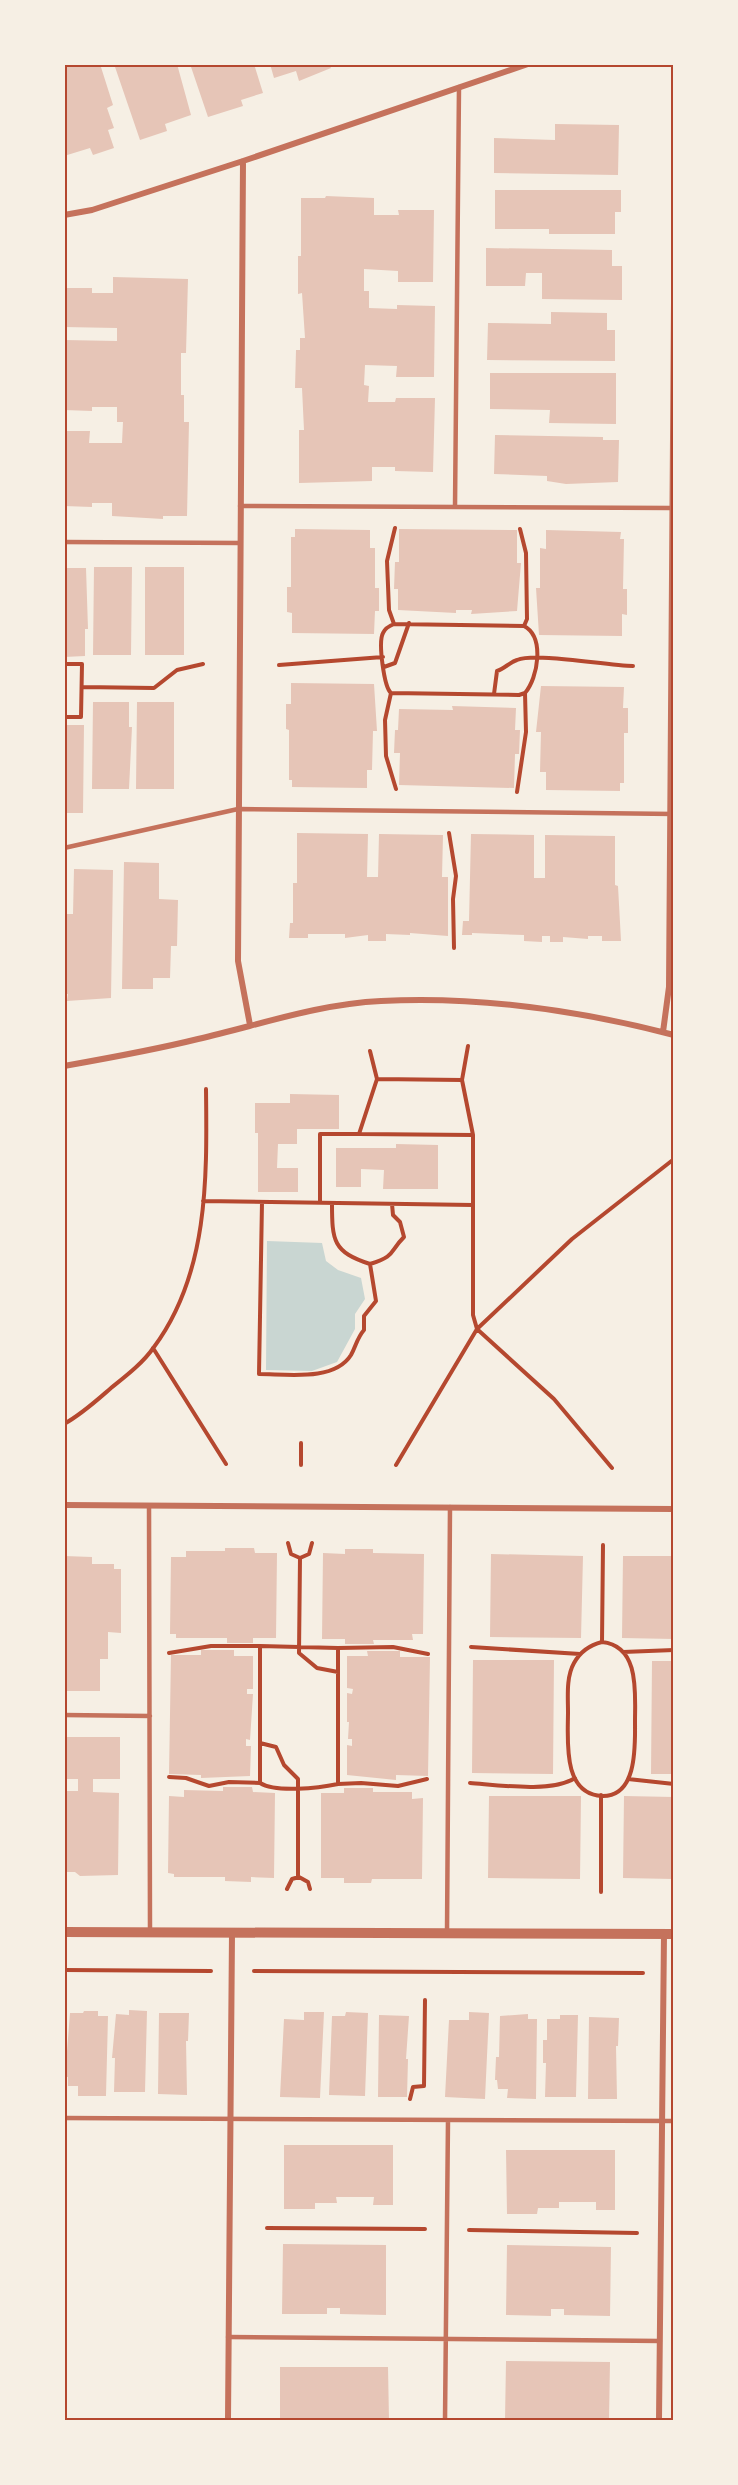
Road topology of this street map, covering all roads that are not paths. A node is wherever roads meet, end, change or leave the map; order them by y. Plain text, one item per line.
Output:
1 (528, 64) edge
2 (459, 87) junction
3 (243, 161) junction
4 (64, 215) edge
5 (674, 302) edge
6 (240, 506) junction
7 (455, 507) junction
8 (671, 508) junction
9 (672, 539) edge
10 (64, 542) edge
11 (240, 543) junction
12 (238, 809) junction
13 (672, 813) edge
14 (64, 848) edge
15 (250, 1025) junction
16 (663, 1032) junction
17 (674, 1035) edge
18 (64, 1066) edge
19 (64, 1505) edge
20 (148, 1506) junction
21 (450, 1507) junction
22 (674, 1509) edge
23 (64, 1715) edge
24 (150, 1716) junction
25 (64, 1932) edge
26 (150, 1932) junction
27 (232, 1933) junction
28 (447, 1933) junction
29 (669, 1934) edge
30 (64, 2118) edge
31 (230, 2119) junction
32 (448, 2120) junction
33 (662, 2121) junction
34 (674, 2121) edge
35 (228, 2337) junction
36 (446, 2339) junction
37 (660, 2341) junction
38 (228, 2421) edge
39 (446, 2421) edge
40 (659, 2421) edge

1 - 2 street
2 - 3 street
2 - 7 lane
3 - 4 street
3 - 6 street
5 - 8 street
6 - 7 lane
6 - 11 street
7 - 8 lane
8 - 9 street
9 - 13 street
10 - 11 lane
11 - 12 street
12 - 13 lane
12 - 14 lane
12 - 15 street
13 - 16 street
15 - 16 street
15 - 18 street
16 - 17 street
19 - 20 street
20 - 21 street
20 - 24 lane
21 - 22 street
21 - 28 lane
23 - 24 lane
24 - 26 lane
25 - 26 street
26 - 27 street
27 - 28 street
27 - 31 street
28 - 29 street
29 - 33 street
30 - 31 lane
31 - 32 lane
31 - 35 street
32 - 33 lane
32 - 36 lane
33 - 34 lane
33 - 37 street
35 - 36 lane
35 - 38 street
36 - 37 lane
36 - 39 lane
37 - 40 street

